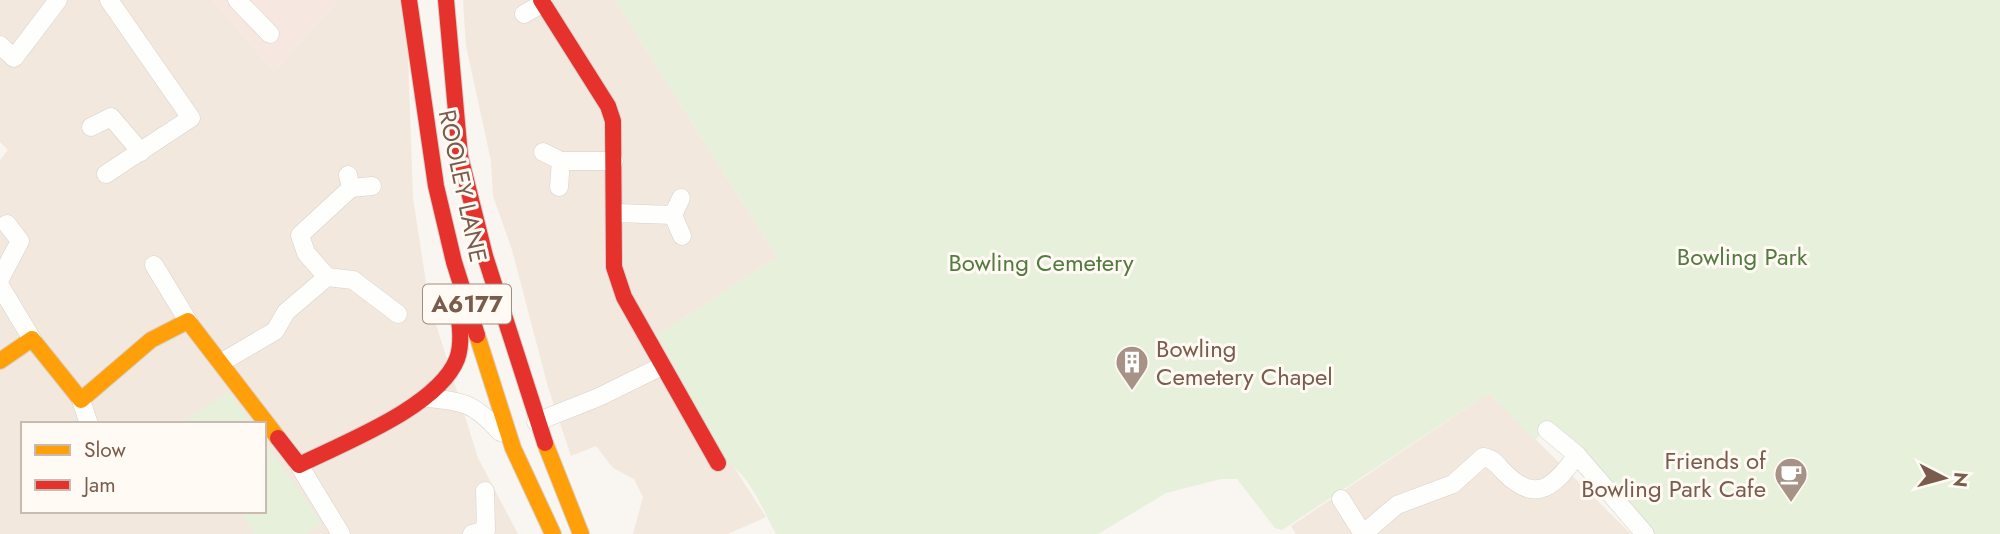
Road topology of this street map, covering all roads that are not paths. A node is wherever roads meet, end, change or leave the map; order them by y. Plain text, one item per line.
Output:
1 (58, 0) edge
2 (109, 0) edge
3 (237, 0) edge
4 (409, 0) edge
5 (446, 0) edge
6 (542, 1) edge
7 (524, 14) dead end
8 (270, 34) dead end
9 (0, 45) edge
10 (91, 127) dead end
11 (141, 152) junction
12 (543, 152) dead end
13 (561, 161) junction
14 (614, 161) junction
15 (106, 174) dead end
16 (372, 187) dead end
17 (559, 187) dead end
18 (681, 198) dead end
19 (616, 213) junction
20 (673, 215) junction
21 (7, 225) dead end
22 (682, 236) dead end
23 (454, 262) junction
24 (154, 265) dead end
25 (327, 277) junction
26 (0, 279) edge
27 (0, 286) edge
28 (398, 314) dead end
29 (188, 321) junction
30 (32, 340) junction
31 (0, 361) edge
32 (222, 362) junction
33 (662, 366) junction
34 (427, 398) junction
35 (80, 400) junction
36 (88, 422) edge
37 (536, 422) junction
38 (1547, 429) dead end
39 (513, 448) junction
40 (1577, 456) junction
41 (718, 463) dead end
42 (299, 465) junction
43 (485, 491) dead end
44 (1340, 499) dead end
45 (339, 533) edge
46 (472, 534) edge
47 (553, 534) edge
48 (581, 534) edge
49 (1363, 534) edge
50 (1645, 534) edge

1 - 9 street
2 - 11 street
3 - 8 street
4 - 23 main road, ROOLEY LANE / A6177
5 - 37 main road, ROOLEY LANE / A6177
6 - 7 street
6 - 14 main road
10 - 11 street
11 - 15 street
12 - 13 street
13 - 14 street
13 - 17 street
14 - 19 main road
16 - 25 street
18 - 20 street
19 - 20 street
19 - 33 main road
20 - 22 street
21 - 26 street
23 - 34 main road
23 - 39 main road, ROOLEY LANE / A6177
24 - 29 street
25 - 28 street
25 - 32 street
27 - 30 street
29 - 32 main road
29 - 35 main road
30 - 31 main road
30 - 35 main road
32 - 42 main road
33 - 37 street
33 - 41 main road
34 - 39 street
34 - 42 main road
35 - 36 street
37 - 48 main road, ROOLEY LANE / A6177
38 - 40 street
39 - 47 main road, ROOLEY LANE / A6177
40 - 49 street
40 - 50 street
42 - 45 street
43 - 46 street
44 - 49 street

